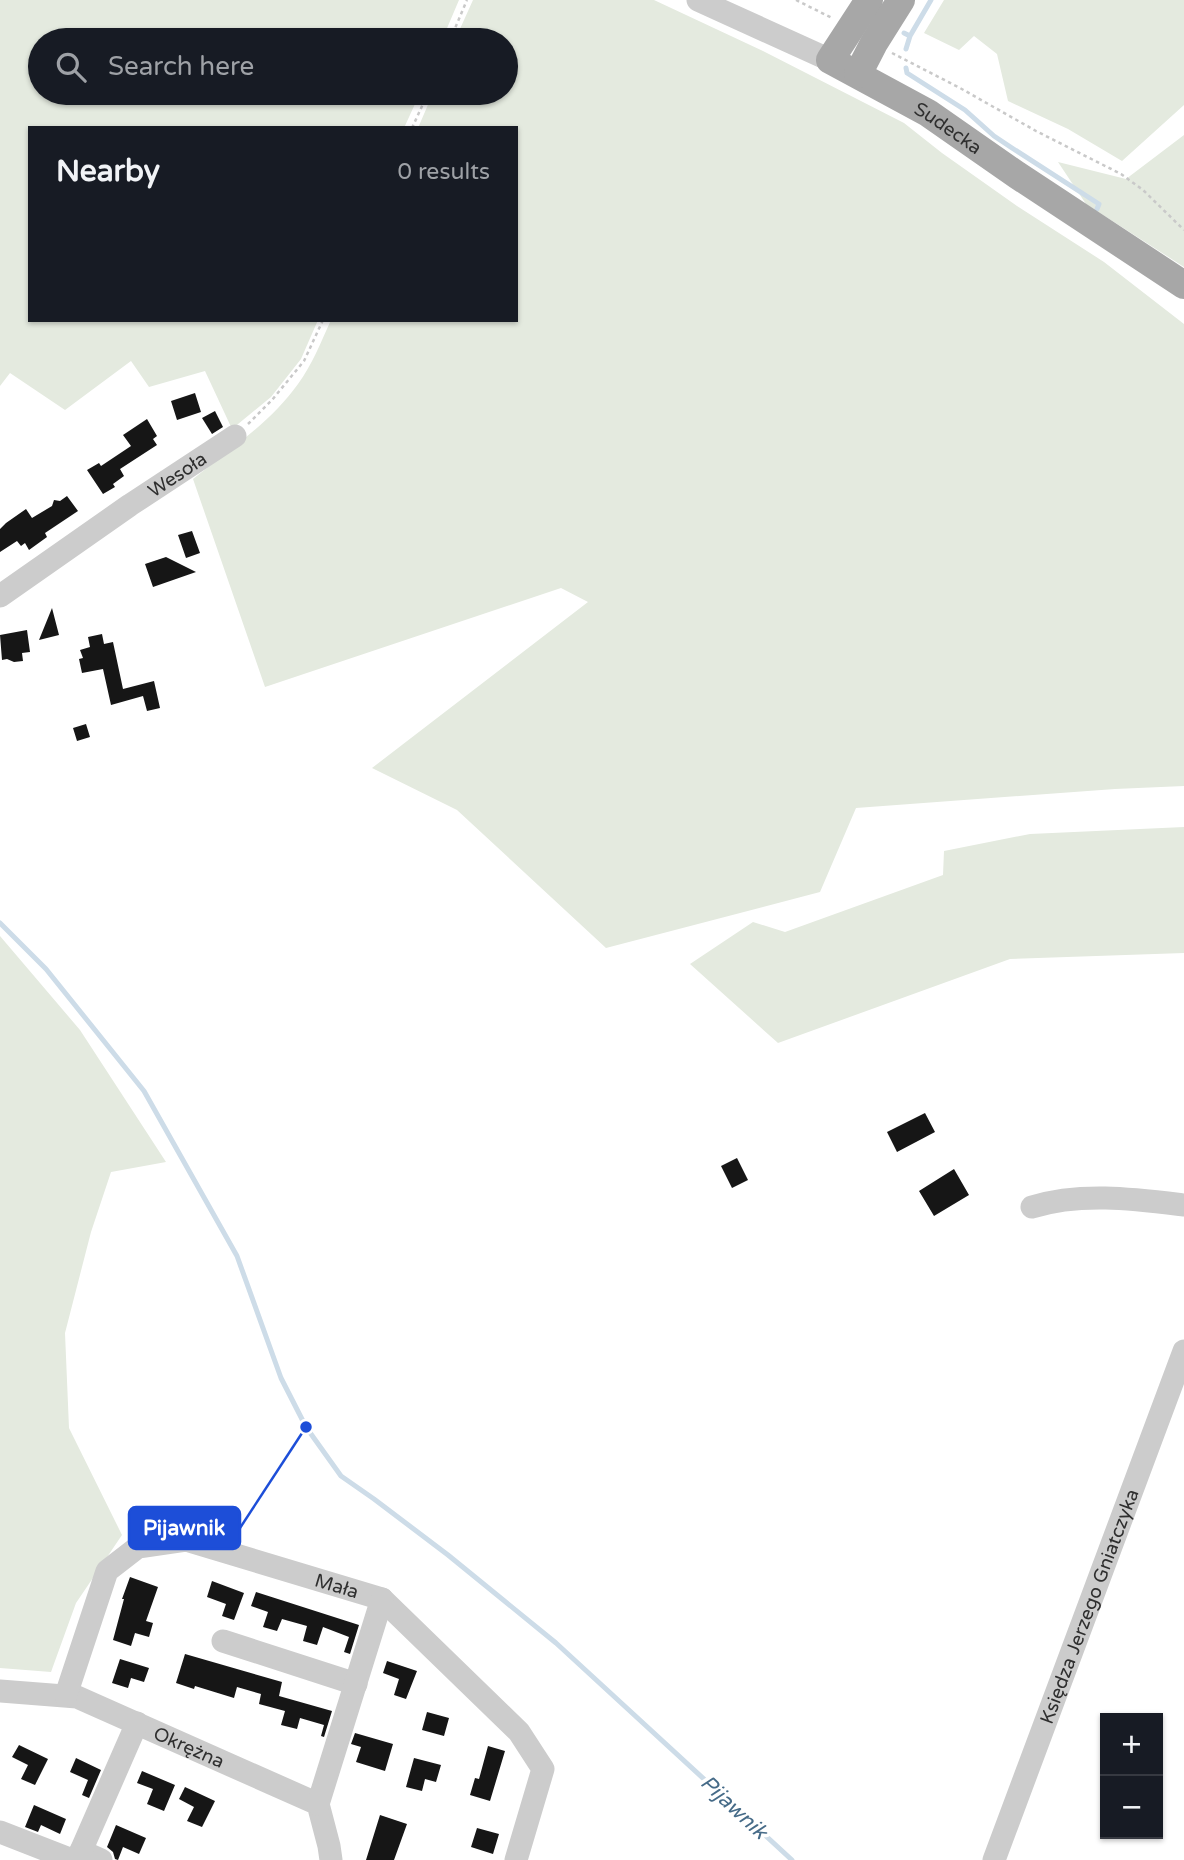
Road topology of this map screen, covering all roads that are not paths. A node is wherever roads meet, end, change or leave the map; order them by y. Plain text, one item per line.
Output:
1 (698, 0) edge
2 (869, 0) edge
3 (901, 0) edge
4 (830, 61) junction
5 (858, 74) junction
6 (1184, 285) edge
7 (235, 436) road end
8 (0, 596) edge
9 (1184, 1205) edge
10 (1032, 1207) dead end
11 (1184, 1351) edge
12 (1175, 1401) edge
13 (382, 1598) junction
14 (223, 1641) dead end
15 (356, 1684) junction
16 (0, 1691) edge
17 (66, 1695) junction
18 (137, 1723) junction
19 (318, 1804) junction
20 (0, 1832) edge
21 (82, 1858) edge
22 (331, 1860) edge
23 (516, 1860) edge
24 (994, 1860) edge

1 - 4 street, Sudecka
2 - 4 main road
3 - 5 main road
4 - 5 main road, Sudecka
5 - 6 main road, Sudecka
7 - 8 street, Wesoła
9 - 10 street
11 - 12 street, Księdza Jerzego Gniatczyka
12 - 24 street, Księdza Jerzego Gniatczyka
13 - 15 street
13 - 17 street, Mała
13 - 23 street, Mała
14 - 15 street
15 - 19 street
16 - 17 street, Okrężna
17 - 18 street, Okrężna
18 - 19 street, Okrężna
18 - 21 street
19 - 22 street
20 - 21 street

